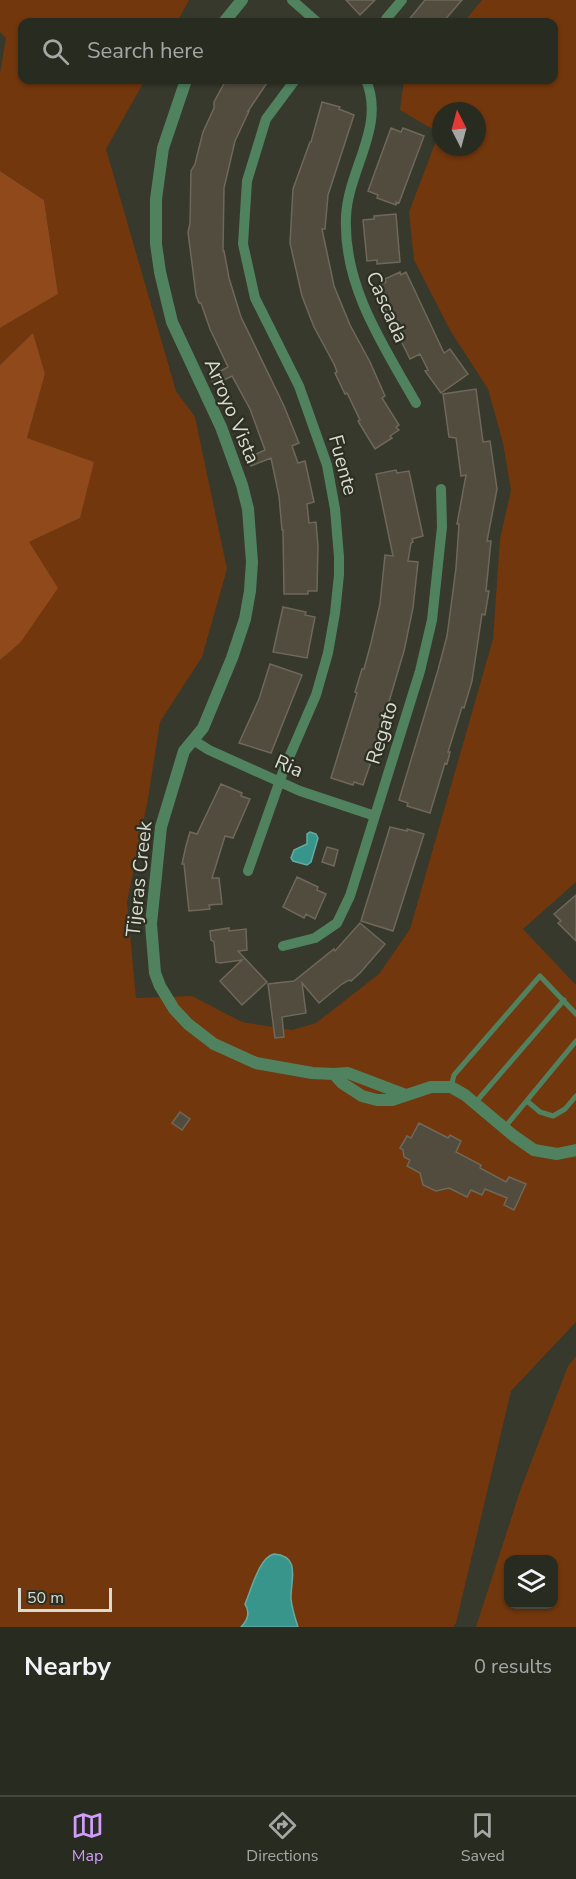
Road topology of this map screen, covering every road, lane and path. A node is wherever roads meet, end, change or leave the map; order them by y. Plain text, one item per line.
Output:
1 (242, 0) edge
2 (292, 0) edge
3 (402, 0) edge
4 (227, 18) edge
5 (312, 18) edge
6 (387, 18) edge
7 (185, 84) edge
8 (292, 84) edge
9 (368, 84) edge
10 (416, 403) dead end
11 (441, 489) dead end
12 (194, 740) junction
13 (184, 751) joint
14 (279, 782) junction
15 (375, 816) junction
16 (248, 871) dead end
17 (283, 946) dead end
18 (564, 1000) junction
19 (576, 1014) edge
20 (576, 1041) edge
21 (451, 1087) junction
22 (576, 1095) edge
23 (527, 1101) junction
24 (475, 1103) junction
25 (504, 1128) junction
26 (576, 1150) edge

1 - 4 street
2 - 5 street
3 - 6 street
7 - 12 street, Arroyo Vista
8 - 14 street, Fuente
9 - 10 street, Cascada
11 - 15 street, Regato
12 - 13 street, Arroyo Vista
12 - 14 street, Ria
13 - 21 street, Tijeras Creek
14 - 15 street, Ria
14 - 16 street, Fuente
15 - 17 street, Regato
18 - 19 lane
18 - 21 lane
18 - 24 lane
20 - 23 lane
21 - 24 street
22 - 23 lane
23 - 25 lane
24 - 25 street
25 - 26 street

